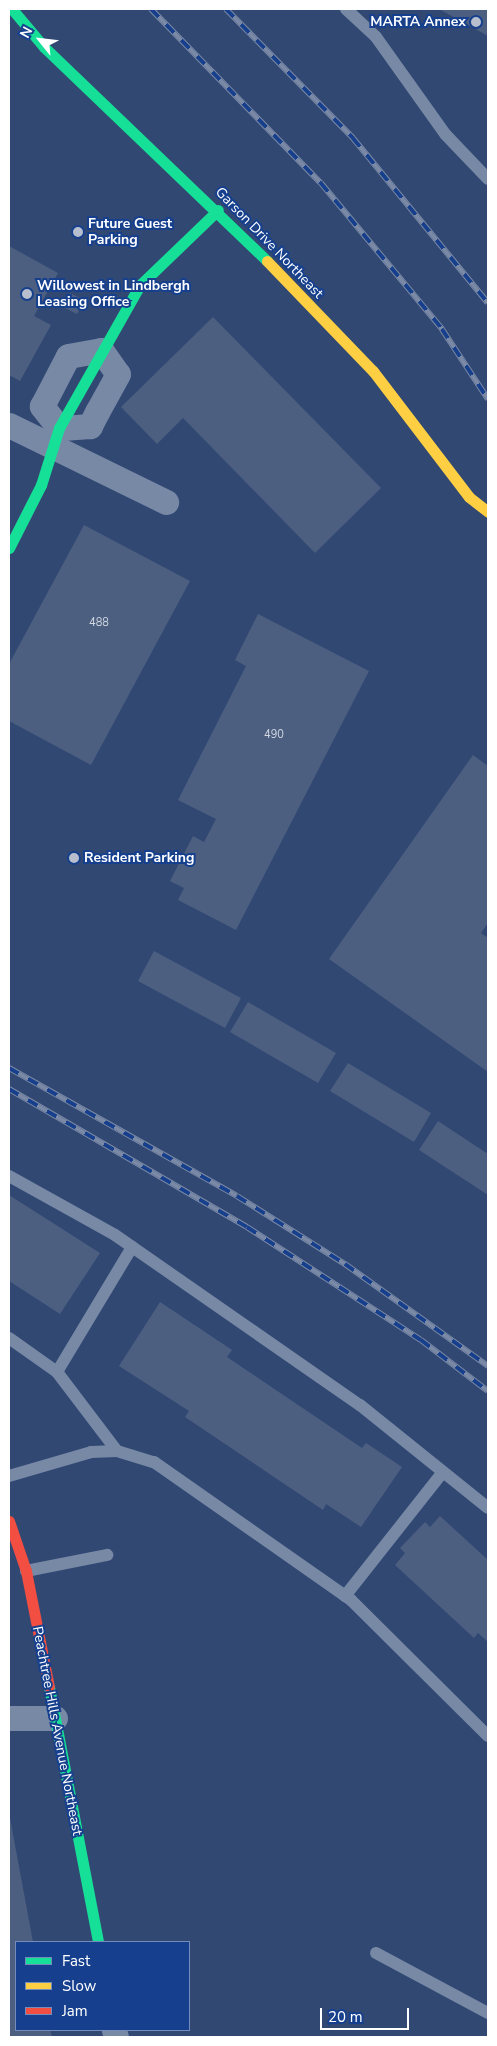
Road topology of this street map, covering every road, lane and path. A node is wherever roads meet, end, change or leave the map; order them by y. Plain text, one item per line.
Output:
1 (12, 9) edge
2 (346, 9) edge
3 (488, 179) edge
4 (218, 210) junction
5 (101, 350) junction
6 (9, 425) edge
7 (56, 438) junction
8 (166, 502) dead end
9 (488, 512) edge
10 (9, 548) edge
11 (9, 1176) edge
12 (132, 1247) junction
13 (9, 1338) edge
14 (57, 1372) junction
15 (117, 1452) junction
16 (443, 1472) junction
17 (9, 1476) edge
18 (488, 1508) edge
19 (9, 1521) edge
20 (14, 1552) edge
21 (107, 1555) dead end
22 (26, 1571) junction
23 (344, 1596) junction
24 (9, 1718) edge
25 (55, 1718) junction
26 (488, 1736) edge
27 (98, 1941) edge
28 (376, 1953) dead end
29 (488, 2013) edge

1 - 4 street, Garson Drive Northeast
2 - 3 lane
4 - 5 street
4 - 9 street, Garson Drive Northeast
5 - 7 street
5 - 7 street
6 - 7 street
7 - 8 street
7 - 10 street
11 - 12 lane
12 - 14 lane
12 - 16 lane
13 - 14 lane
14 - 15 lane
15 - 17 lane
15 - 23 lane
16 - 18 lane
16 - 23 lane
19 - 20 street, Peachtree Hills Avenue Northeast
20 - 22 street, Peachtree Hills Avenue Northeast
21 - 22 lane
22 - 25 street, Peachtree Hills Avenue Northeast
23 - 26 lane
24 - 25 street
25 - 27 street, Peachtree Hills Avenue Northeast
28 - 29 lane

